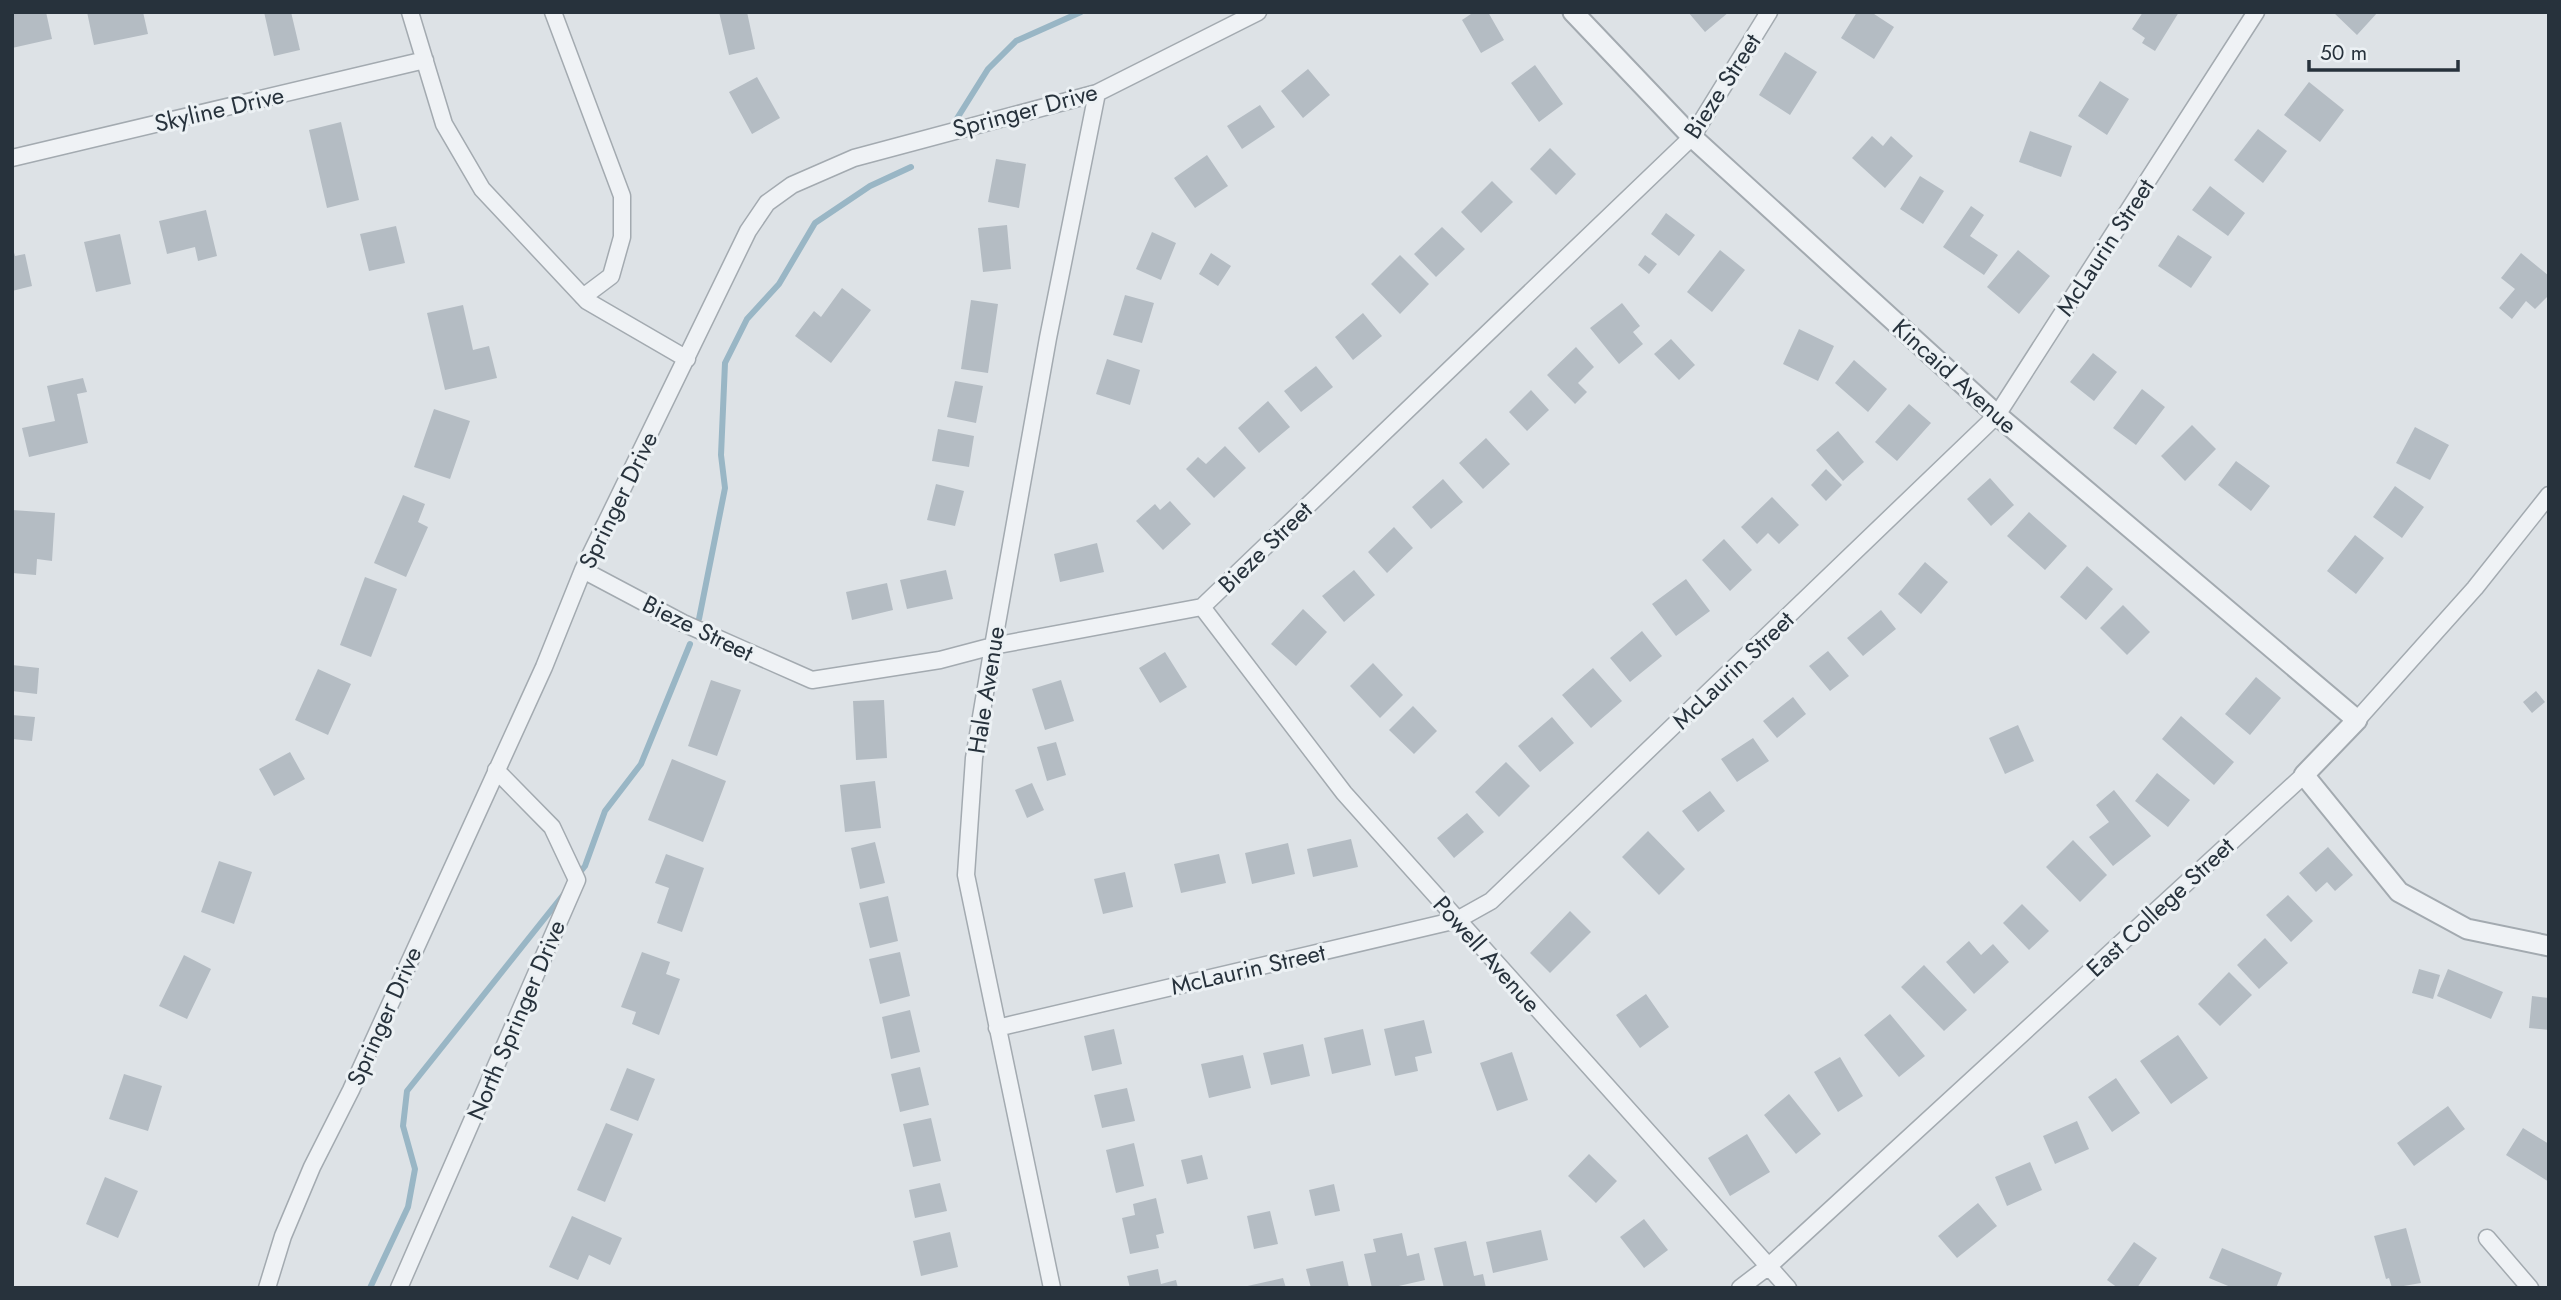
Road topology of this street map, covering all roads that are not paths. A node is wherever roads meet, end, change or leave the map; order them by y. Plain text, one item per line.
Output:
1 (410, 12) edge
2 (553, 12) edge
3 (1258, 12) edge
4 (1573, 12) edge
5 (1769, 12) edge
6 (2256, 12) edge
7 (425, 60) junction
8 (1097, 93) junction
9 (1692, 137) junction
10 (12, 158) edge
11 (583, 297) junction
12 (687, 359) junction
13 (1997, 415) junction
14 (2549, 495) edge
15 (583, 570) junction
16 (1202, 607) junction
17 (993, 646) junction
18 (2357, 720) junction
19 (496, 770) junction
20 (2304, 775) junction
21 (1457, 920) junction
22 (2549, 946) edge
23 (997, 1028) junction
24 (2487, 1238) dead end
25 (1769, 1266) junction
26 (267, 1288) edge
27 (399, 1288) edge
28 (1052, 1288) edge
29 (1740, 1288) edge
30 (1788, 1288) edge
31 (2530, 1288) edge

1 - 7 street
2 - 11 street
3 - 8 street, Springer Drive
4 - 9 street, Kincaid Avenue
5 - 9 street, Bieze Street
6 - 13 street, McLaurin Street
7 - 10 street, Skyline Drive
7 - 11 street
8 - 12 street, Springer Drive
8 - 17 street, Hale Avenue
9 - 13 street, Kincaid Avenue
9 - 16 street, Bieze Street
11 - 12 street
12 - 15 street, Springer Drive
13 - 18 street, Kincaid Avenue
13 - 21 street, McLaurin Street
14 - 18 street, East College Street
15 - 17 street, Bieze Street
15 - 19 street, Springer Drive
16 - 17 street, Bieze Street
16 - 21 street, Powell Avenue
17 - 23 street, Hale Avenue
18 - 20 street, East College Street
19 - 26 street, Springer Drive
19 - 27 street, North Springer Drive
20 - 22 street
20 - 25 street, East College Street
21 - 23 street, McLaurin Street
21 - 25 street, Powell Avenue
23 - 28 street, Hale Avenue
24 - 31 street
25 - 29 street, East College Street
25 - 30 street, Powell Avenue

